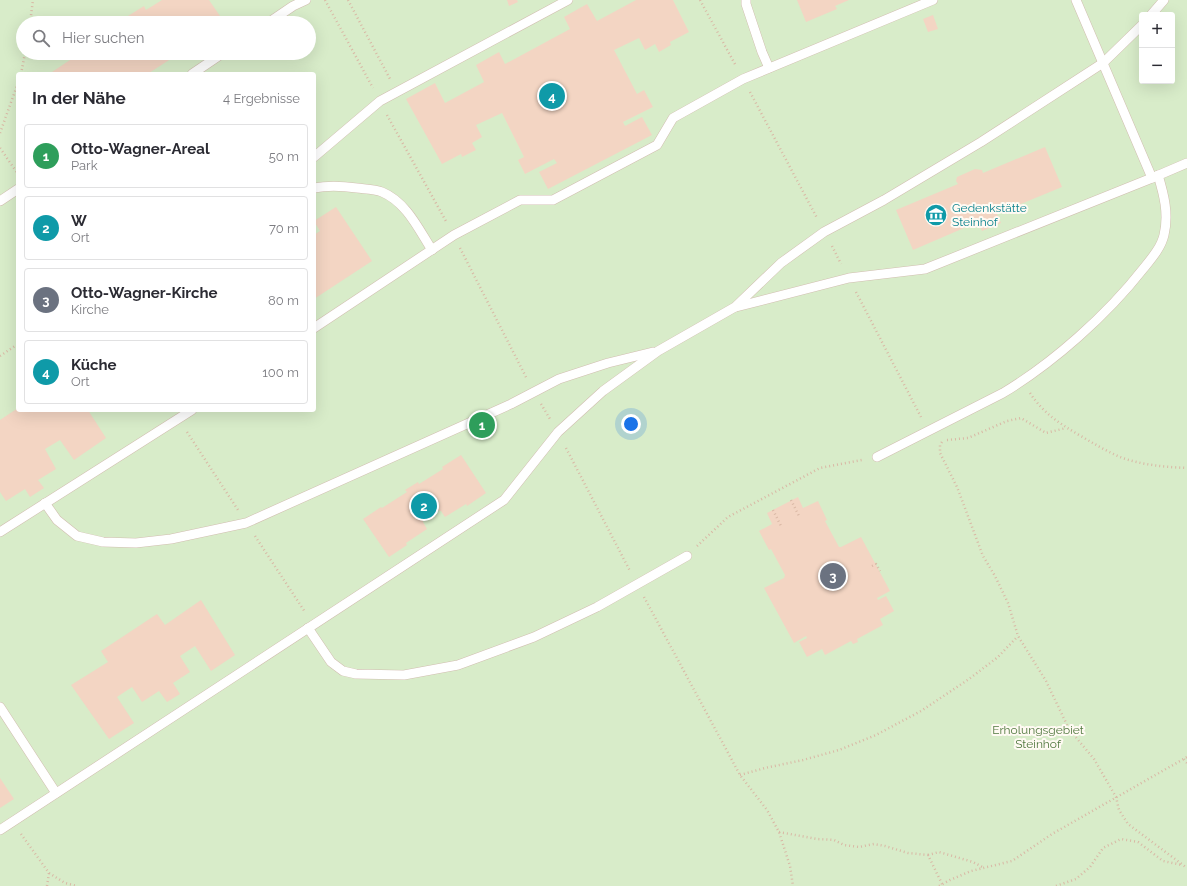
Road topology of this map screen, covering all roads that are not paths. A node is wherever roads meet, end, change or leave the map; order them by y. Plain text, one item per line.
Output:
1 (306, 0) edge
2 (568, 0) edge
3 (746, 0) edge
4 (933, 0) edge
5 (1076, 0) edge
6 (1164, 0) edge
7 (290, 3) edge
8 (1154, 12) edge
9 (276, 16) edge
10 (1139, 27) edge
11 (213, 60) edge
12 (1103, 63) junction
13 (769, 68) junction
14 (195, 72) edge
15 (316, 155) edge
16 (1187, 163) edge
17 (1155, 176) junction
18 (316, 188) edge
19 (16, 190) edge
20 (0, 201) edge
21 (432, 250) junction
22 (735, 307) junction
23 (316, 327) edge
24 (658, 351) junction
25 (189, 412) edge
26 (877, 457) road end
27 (45, 503) junction
28 (0, 532) edge
29 (687, 556) road end
30 (308, 628) junction
31 (0, 707) edge
32 (56, 793) junction
33 (0, 830) edge

1 - 7 lane
2 - 15 lane
3 - 13 lane
4 - 13 lane
5 - 12 lane
6 - 8 lane
7 - 9 lane
10 - 12 lane
11 - 14 lane
12 - 17 lane
12 - 22 lane
13 - 21 lane
16 - 17 lane
17 - 22 lane
17 - 26 lane
18 - 21 lane
19 - 20 lane
21 - 23 lane
22 - 24 lane
24 - 27 lane
24 - 30 lane
25 - 27 lane
27 - 28 lane
29 - 30 lane
30 - 32 lane
31 - 32 lane
32 - 33 lane

